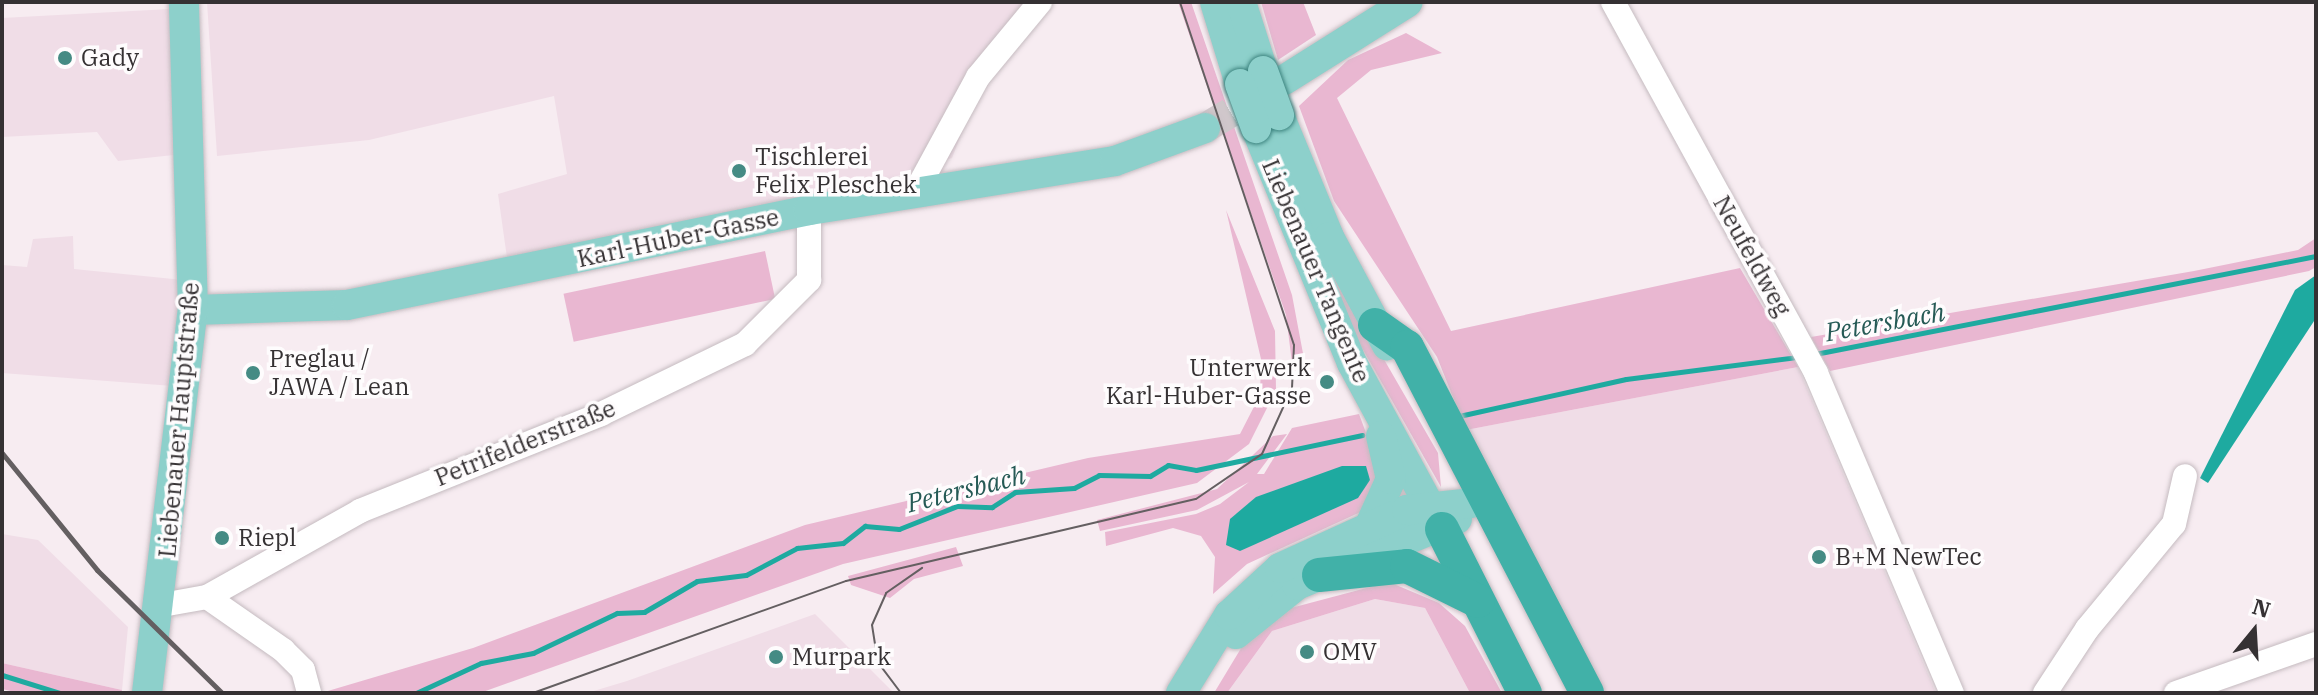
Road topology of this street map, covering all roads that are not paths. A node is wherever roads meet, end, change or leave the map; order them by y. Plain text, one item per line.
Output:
1 (184, 2) edge
2 (1040, 2) edge
3 (1215, 2) edge
4 (1241, 2) edge
5 (1408, 2) edge
6 (1613, 2) edge
7 (1262, 78) junction
8 (1268, 121) junction
9 (1205, 128) tunnel mouth
10 (915, 193) junction
11 (809, 210) junction
12 (193, 310) junction
13 (1375, 325) junction
14 (1368, 394) junction
15 (2185, 476) dead end
16 (1471, 503) junction
17 (1436, 517) junction
18 (1371, 523) junction
19 (1319, 575) junction
20 (207, 597) junction
21 (1478, 601) junction
22 (162, 605) junction
23 (2316, 644) edge
24 (147, 693) edge
25 (309, 693) edge
26 (1181, 693) edge
27 (1204, 693) edge
28 (1525, 693) edge
29 (1568, 693) edge
30 (1587, 693) edge
31 (1952, 693) edge
32 (2045, 693) edge
33 (2176, 693) edge

1 - 12 main road, Liebenauer Hauptstraße
2 - 10 street
3 - 7 main road, Liebenauer Tangente
4 - 7 main road, Liebenauer Tangente
5 - 7 main road
6 - 31 street, Neufeldweg
7 - 8 main road, Liebenauer Tangente, bridge
8 - 13 main road, Liebenauer Tangente
8 - 14 main road, Liebenauer Tangente
9 - 10 main road, Karl-Huber-Gasse
10 - 11 main road, Karl-Huber-Gasse
11 - 12 main road, Karl-Huber-Gasse
11 - 20 street, Petrifelderstraße
12 - 22 main road, Liebenauer Hauptstraße
13 - 16 main road, Liebenauer Tangente
13 - 30 highway
14 - 17 main road, Liebenauer Tangente
14 - 18 main road
15 - 32 street
16 - 17 main road
16 - 29 highway
17 - 18 main road
17 - 19 main road
17 - 21 highway
18 - 26 main road
19 - 21 highway
19 - 27 main road
20 - 22 street, Petrifelderstraße
20 - 25 street
21 - 28 highway
22 - 24 main road, Liebenauer Hauptstraße
23 - 33 street

